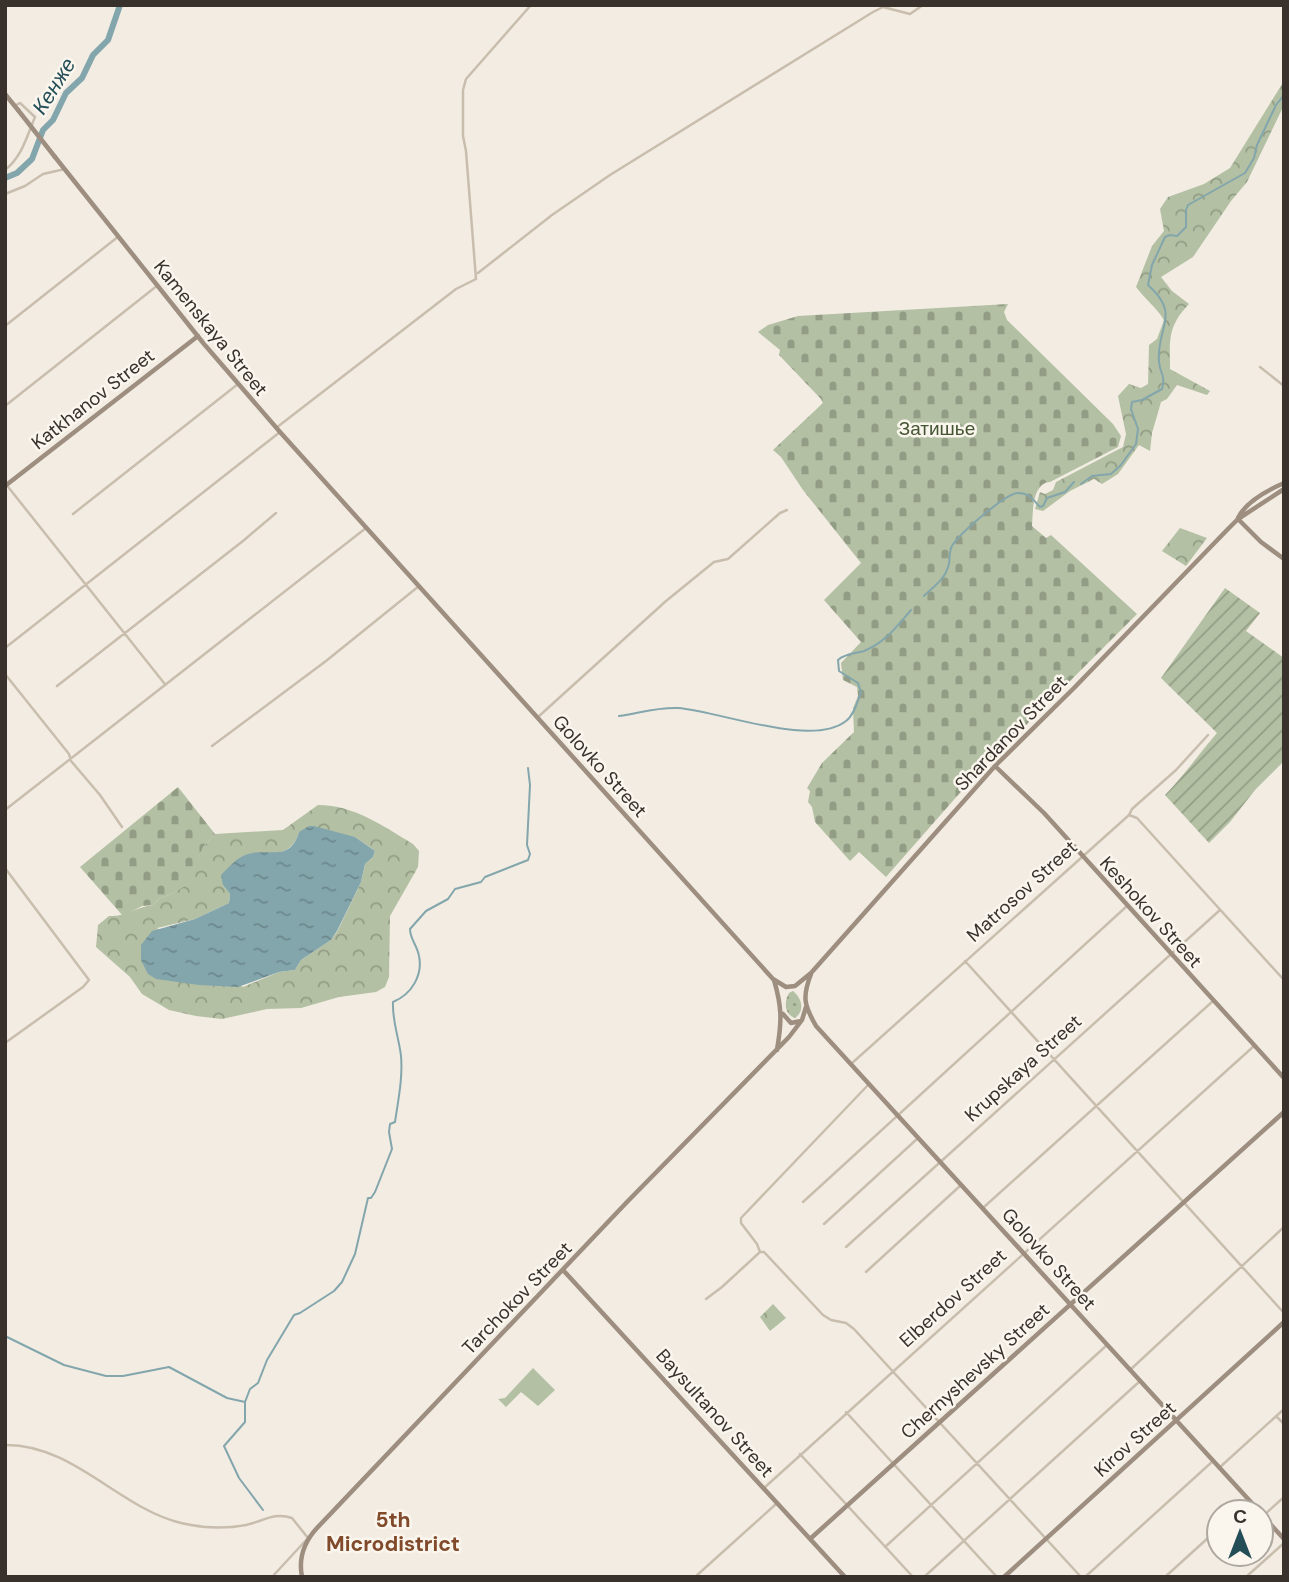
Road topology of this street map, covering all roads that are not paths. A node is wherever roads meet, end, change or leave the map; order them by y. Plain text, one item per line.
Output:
1 (531, 5) edge
2 (923, 5) edge
3 (5, 94) edge
4 (17, 108) junction
5 (65, 169) junction
6 (5, 170) edge
7 (5, 194) edge
8 (119, 236) junction
9 (478, 273) junction
10 (158, 285) junction
11 (5, 326) edge
12 (198, 336) junction
13 (1260, 367) dead end
14 (238, 384) junction
15 (1284, 386) edge
16 (5, 405) edge
17 (278, 430) junction
18 (1284, 483) edge
19 (6, 484) edge
20 (1284, 489) edge
21 (787, 510) dead end
22 (276, 513) dead end
23 (73, 514) dead end
24 (1238, 519) junction
25 (366, 528) junction
26 (1284, 559) edge
27 (406, 571) joint
28 (86, 584) junction
29 (419, 586) junction
30 (124, 633) junction
31 (5, 648) edge
32 (5, 674) edge
33 (165, 684) junction
34 (57, 686) dead end
35 (538, 718) junction
36 (1208, 736) dead end
37 (212, 746) dead end
38 (70, 758) junction
39 (995, 766) junction
40 (5, 810) edge
41 (1129, 815) junction
42 (122, 827) dead end
43 (1081, 857) junction
44 (5, 868) edge
45 (1127, 906) junction
46 (1220, 910) junction
47 (1171, 954) junction
48 (965, 961) junction
49 (811, 973) junction
50 (773, 979) junction
51 (1284, 981) edge
52 (790, 987) junction
53 (804, 996) junction
54 (781, 1000) junction
55 (1213, 1001) junction
56 (806, 1007) junction
57 (1011, 1012) junction
58 (782, 1013) junction
59 (802, 1021) junction
60 (816, 1026) junction
61 (5, 1043) edge
62 (1255, 1046) junction
63 (777, 1050) junction
64 (1054, 1059) junction
65 (852, 1064) junction
66 (1284, 1078) edge
67 (870, 1084) junction
68 (1096, 1106) junction
69 (1284, 1112) edge
70 (898, 1115) junction
71 (919, 1137) junction
72 (1138, 1153) junction
73 (940, 1162) junction
74 (961, 1185) junction
75 (803, 1202) dead end
76 (1184, 1203) junction
77 (983, 1208) junction
78 (824, 1224) dead end
79 (1284, 1227) edge
80 (846, 1247) dead end
81 (760, 1252) junction
82 (1024, 1254) junction
83 (1241, 1266) junction
84 (563, 1270) junction
85 (866, 1272) dead end
86 (706, 1299) dead end
87 (1070, 1304) junction
88 (1284, 1313) edge
89 (1284, 1322) edge
90 (1107, 1345) junction
91 (1130, 1370) junction
92 (893, 1371) junction
93 (1140, 1381) junction
94 (1284, 1409) edge
95 (846, 1412) junction
96 (1276, 1416) junction
97 (1176, 1421) junction
98 (940, 1422) junction
99 (1284, 1424) edge
100 (5, 1445) edge
101 (800, 1454) junction
102 (1213, 1461) junction
103 (977, 1463) junction
104 (893, 1465) junction
105 (1219, 1468) junction
106 (764, 1488) junction
107 (1247, 1498) edge
108 (1010, 1499) junction
109 (777, 1503) junction
110 (930, 1504) junction
111 (848, 1506) junction
112 (308, 1538) junction
113 (1046, 1538) junction
114 (810, 1539) junction
115 (964, 1541) junction
116 (1205, 1541) edge
117 (1284, 1541) edge
118 (885, 1546) junction
119 (272, 1577) edge
120 (302, 1577) edge
121 (695, 1577) edge
122 (845, 1577) edge
123 (914, 1577) edge
124 (924, 1577) edge
125 (997, 1577) edge
126 (1004, 1577) edge
127 (1083, 1577) edge
128 (1165, 1577) edge
129 (1246, 1577) edge

1 - 9 street
2 - 9 street
3 - 4 street, Kamenskaya Street
4 - 5 street, Kamenskaya Street, bridge
4 - 6 street
5 - 7 street
5 - 8 street, Kamenskaya Street
8 - 10 street, Kamenskaya Street
8 - 11 street
9 - 17 street
10 - 12 street, Kamenskaya Street
10 - 16 street
12 - 14 street, Kamenskaya Street
12 - 19 street, Katkhanov Street
13 - 15 street
14 - 17 street, Kamenskaya Street
14 - 23 street
17 - 25 street, Kamenskaya Street
17 - 28 street
18 - 24 street, Shardanov Street
19 - 28 street
20 - 24 street, Shardanov Street
21 - 35 street
22 - 30 street
24 - 26 street
24 - 39 street, Shardanov Street
25 - 27 street, Kamenskaya Street
25 - 33 street
27 - 29 street, Golovko Street
28 - 30 street
28 - 31 street
29 - 35 street, Golovko Street
29 - 37 street
30 - 33 street
30 - 34 street
32 - 38 street
33 - 38 street
35 - 50 street, Golovko Street
36 - 41 street, Matrosov Street
38 - 40 street
38 - 42 street
39 - 43 street, Keshokov Street
39 - 49 street, Shardanov Street
41 - 43 street, Matrosov Street
41 - 46 street
43 - 45 street, Keshokov Street
43 - 48 street, Matrosov Street
44 - 61 street
45 - 47 street, Keshokov Street
45 - 57 street
46 - 47 street, Krupskaya Street
46 - 51 street
47 - 55 street, Keshokov Street
47 - 64 street, Krupskaya Street
48 - 57 street
48 - 65 street, Matrosov Street
49 - 52 street
49 - 53 street
50 - 52 street
50 - 54 street
52 - 53 street
52 - 54 street
53 - 56 street
54 - 58 street
55 - 62 street, Keshokov Street
55 - 68 street
56 - 59 street
56 - 60 street
57 - 64 street
57 - 70 street
58 - 59 street
58 - 63 street
59 - 60 street
59 - 63 street, Tarchokov Street
60 - 65 street, Golovko Street
62 - 66 street, Keshokov Street
62 - 72 street, Elberdov Street
63 - 84 street, Tarchokov Street
64 - 68 street
64 - 73 street, Krupskaya Street
65 - 67 street, Golovko Street
67 - 70 street, Golovko Street
67 - 81 street
68 - 72 street
68 - 77 street
69 - 76 street, Chernyshevsky Street
70 - 71 street, Golovko Street
70 - 75 street
71 - 73 street, Golovko Street
71 - 78 street
72 - 76 street
72 - 82 street, Elberdov Street
73 - 74 street, Golovko Street
73 - 80 street, Krupskaya Street
74 - 77 street, Golovko Street
74 - 85 street
76 - 83 street
76 - 87 street, Chernyshevsky Street
77 - 82 street, Golovko Street
79 - 83 street
81 - 86 street
81 - 92 street
82 - 87 street, Golovko Street
82 - 92 street, Elberdov Street
83 - 88 street
83 - 91 street
84 - 106 street, Baysultanov Street
84 - 112 street, Tarchokov Street
87 - 90 street, Golovko Street
87 - 98 street, Chernyshevsky Street
89 - 97 street, Kirov Street
90 - 91 street, Golovko Street
90 - 103 street
91 - 93 street, Golovko Street
92 - 95 street, Elberdov Street
92 - 98 street
93 - 97 street, Golovko Street
93 - 108 street
94 - 96 street
95 - 101 street, Elberdov Street
95 - 104 street
96 - 99 street
96 - 105 street
97 - 102 street, Golovko Street
97 - 113 street, Kirov Street
98 - 103 street
98 - 104 street, Chernyshevsky Street
100 - 112 street
101 - 106 street, Elberdov Street
101 - 111 street
102 - 105 street, Golovko Street
102 - 127 street
103 - 108 street
103 - 110 street
104 - 110 street
104 - 111 street, Chernyshevsky Street
105 - 107 street, Golovko Street
106 - 109 street, Baysultanov Street
108 - 113 street
108 - 115 street
109 - 114 street, Baysultanov Street
109 - 121 street
110 - 115 street
110 - 118 street
111 - 114 street, Chernyshevsky Street
111 - 118 street
112 - 119 street
112 - 120 street
113 - 126 street, Kirov Street
113 - 127 street
114 - 122 street, Baysultanov Street
115 - 124 street
115 - 125 street
116 - 128 street
117 - 129 street
118 - 123 street

